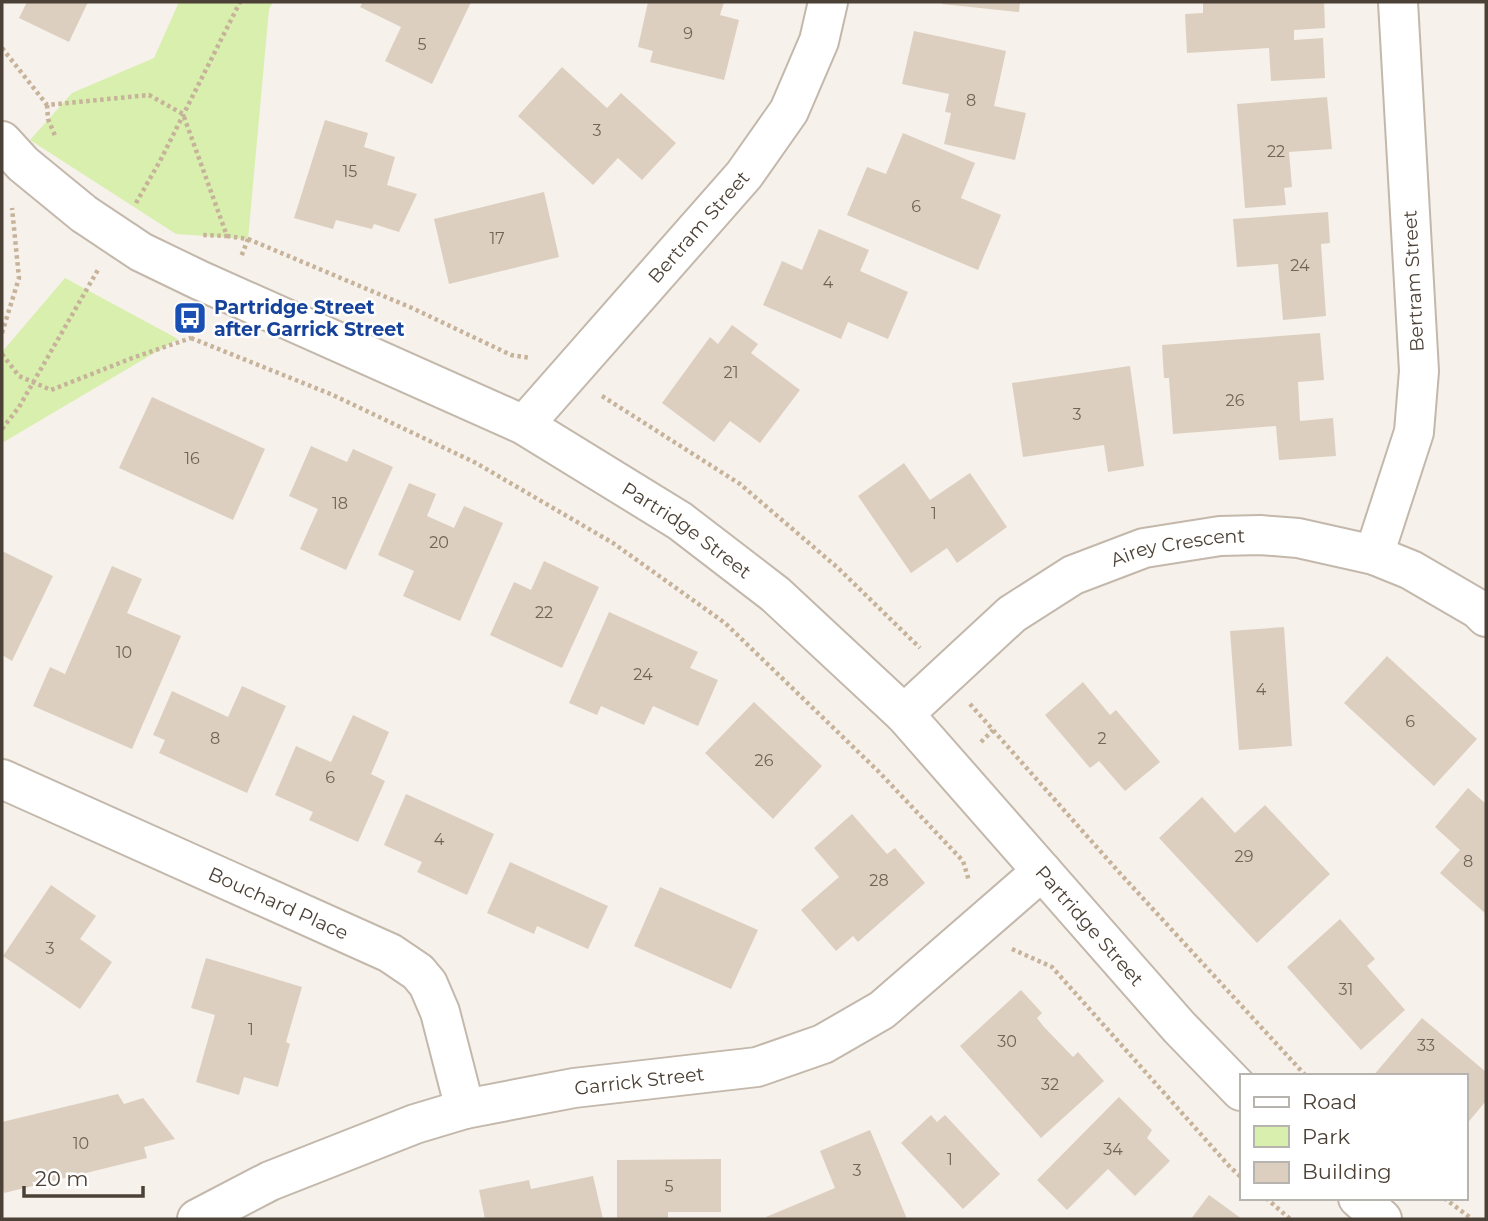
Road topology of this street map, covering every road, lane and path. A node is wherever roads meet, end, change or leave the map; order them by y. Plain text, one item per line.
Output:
1 (828, 2) edge
2 (1398, 2) edge
3 (2, 48) edge
4 (2, 141) edge
5 (21, 208) dead end
6 (189, 234) dead end
7 (248, 239) dead end
8 (187, 312) dead end
9 (2, 333) edge
10 (191, 338) junction
11 (2, 354) edge
12 (570, 373) junction
13 (524, 425) junction
14 (1374, 555) junction
15 (1486, 617) edge
16 (945, 676) junction
17 (904, 714) junction
18 (2, 779) edge
19 (1042, 871) junction
20 (986, 920) junction
21 (1304, 1074) edge
22 (1240, 1090) edge
23 (465, 1110) junction
24 (1240, 1176) edge
25 (1268, 1200) edge
26 (1360, 1200) edge
27 (1447, 1200) edge
28 (197, 1219) edge
29 (1290, 1219) edge
30 (1382, 1219) edge
31 (1472, 1219) edge

1 - 12 street, Bertram Street
2 - 14 street, Bertram Street
3 - 6 path
4 - 13 street, Partridge Street, bridge
5 - 9 path
7 - 12 path
8 - 10 path
10 - 11 path
10 - 20 path
12 - 13 street, Bertram Street
12 - 16 path
13 - 17 street, Partridge Street
14 - 15 street, Airey Crescent
14 - 16 street, Airey Crescent
16 - 17 street, Airey Crescent
16 - 21 path
17 - 19 street, Partridge Street
18 - 23 street, Bouchard Place
19 - 20 street, Garrick Street
19 - 22 street, Partridge Street
20 - 23 street, Garrick Street
20 - 24 path
23 - 28 street, Garrick Street
25 - 29 path
26 - 30 street
27 - 31 path

